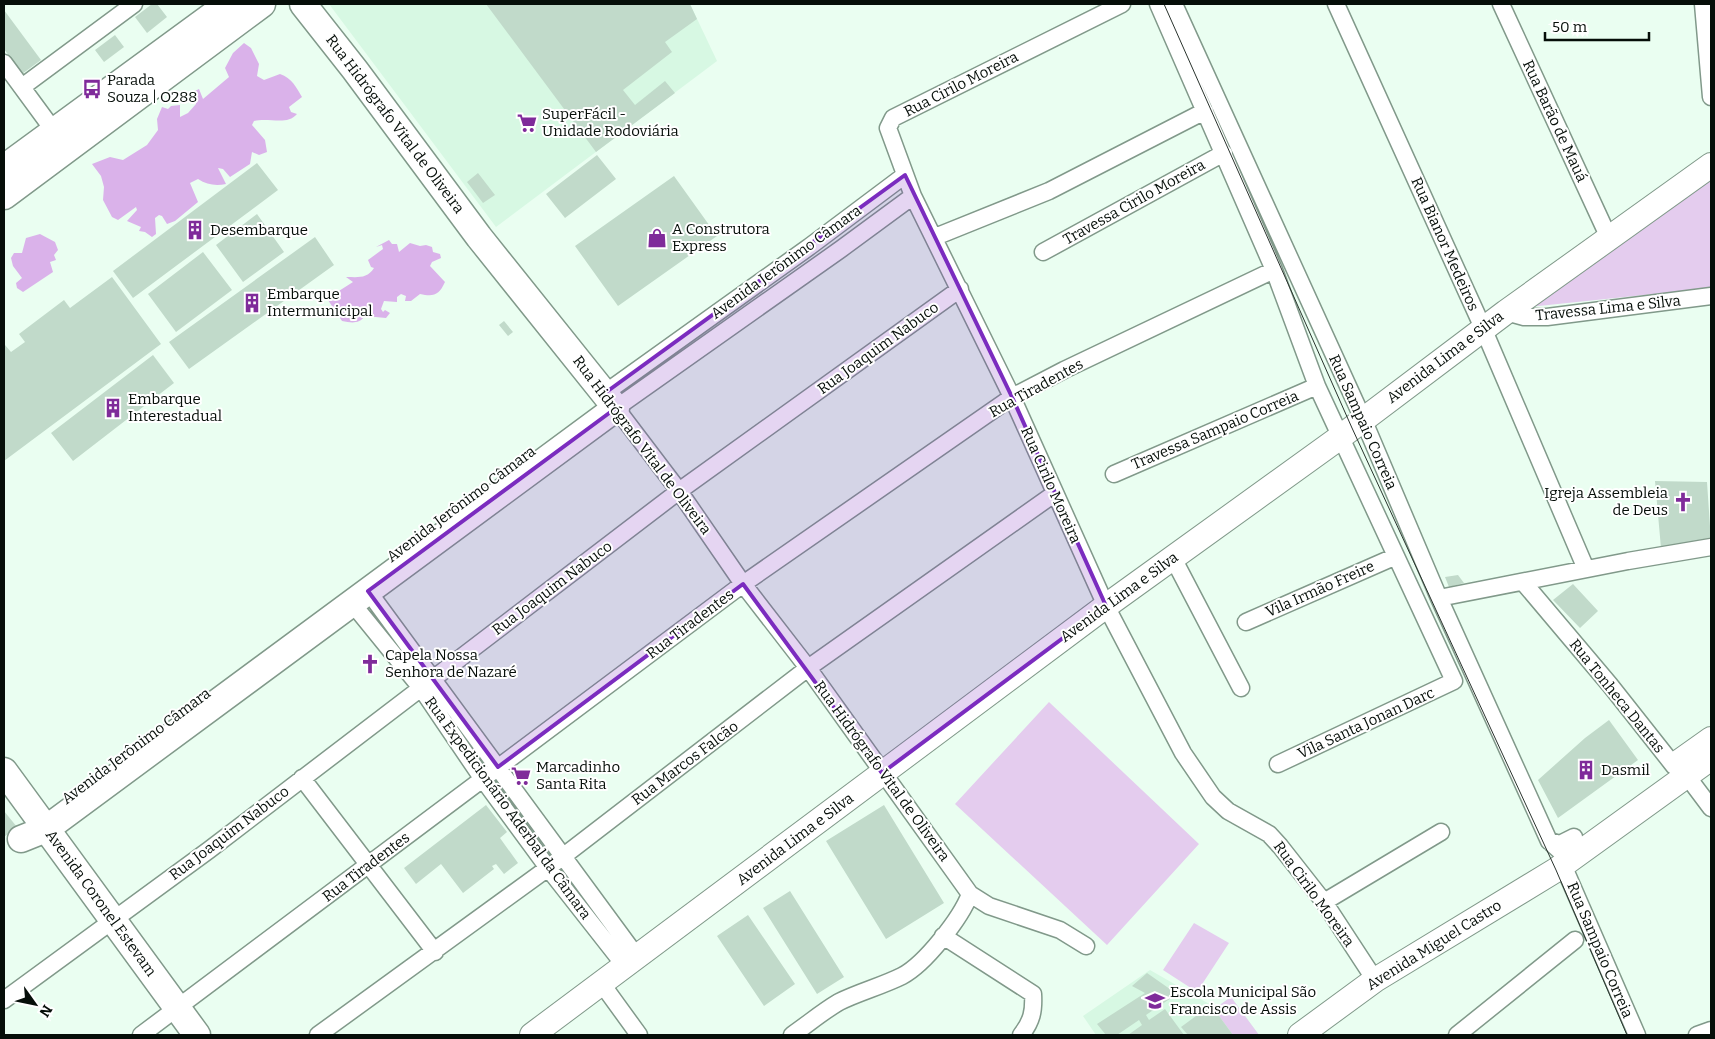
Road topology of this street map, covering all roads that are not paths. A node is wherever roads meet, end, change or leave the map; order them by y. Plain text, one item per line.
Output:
1 (134, 4) edge
2 (228, 4) edge
3 (262, 4) edge
4 (303, 4) edge
5 (1122, 4) edge
6 (1158, 4) edge
7 (1336, 4) edge
8 (1501, 4) edge
9 (1703, 4) edge
10 (1176, 5) edge
11 (1708, 22) edge
12 (4, 63) edge
13 (22, 87) junction
14 (1711, 97) edge
15 (1205, 111) junction
16 (54, 131) junction
17 (1224, 153) junction
18 (1711, 165) edge
19 (4, 168) edge
20 (904, 175) junction
21 (4, 196) edge
22 (913, 196) junction
23 (935, 237) junction
24 (1609, 238) junction
25 (1043, 252) dead end
26 (1274, 270) junction
27 (960, 289) junction
28 (1711, 296) edge
29 (1506, 312) junction
30 (1483, 328) junction
31 (1317, 386) junction
32 (1012, 397) junction
33 (610, 400) junction
34 (1363, 419) junction
35 (1340, 438) junction
36 (1114, 474) dead end
37 (679, 492) junction
38 (1054, 494) junction
39 (1711, 548) edge
40 (1394, 556) junction
41 (1173, 558) junction
42 (1586, 569) junction
43 (1523, 582) junction
44 (743, 584) junction
45 (360, 597) junction
46 (1439, 598) junction
47 (1106, 606) junction
48 (1246, 622) dead end
49 (808, 668) junction
50 (1454, 682) joint
51 (427, 684) junction
52 (1241, 688) dead end
53 (1711, 739) edge
54 (1711, 758) edge
55 (1278, 764) dead end
56 (498, 767) junction
57 (4, 771) edge
58 (1680, 771) junction
59 (882, 773) junction
60 (302, 778) junction
61 (482, 778) junction
62 (1711, 808) edge
63 (43, 825) junction
64 (1441, 832) dead end
65 (12, 845) edge
66 (1577, 847) junction
67 (564, 856) junction
68 (370, 865) junction
69 (548, 868) junction
70 (970, 894) junction
71 (1324, 902) junction
72 (112, 919) junction
73 (943, 936) junction
74 (1575, 940) dead end
75 (1086, 946) dead end
76 (435, 952) junction
77 (631, 962) junction
78 (1375, 980) junction
79 (602, 984) junction
80 (4, 1000) edge
81 (178, 1009) junction
82 (1711, 1030) edge
83 (796, 1034) edge
84 (141, 1035) edge
85 (197, 1035) edge
86 (318, 1035) edge
87 (532, 1035) edge
88 (639, 1035) edge
89 (1021, 1035) edge
90 (1300, 1035) edge
91 (1457, 1035) edge
92 (1637, 1035) edge
93 (1697, 1035) edge

1 - 13 street
2 - 16 main road
3 - 21 main road
4 - 33 main road, Rua Hidrógrafo Vital de Oliveira
5 - 20 street, Rua Cirilo Moreira
6 - 15 street, Rua Sampaio Correia
7 - 30 street, Rua Bianor Medeiros
8 - 24 street, Rua Barão de Mauá
9 - 11 street
10 - 34 street, Rua Sampaio Correia
11 - 14 street
12 - 13 street
13 - 16 street
15 - 17 street, Rua Sampaio Correia
15 - 23 street
16 - 19 main road
17 - 25 street, Travessa Cirilo Moreira
17 - 26 street, Rua Sampaio Correia
18 - 24 main road, Avenida Lima e Silva
20 - 22 street, Rua Cirilo Moreira
20 - 33 street, Avenida Jerônimo Câmara
22 - 23 street, Rua Cirilo Moreira
22 - 33 street, Avenida Jerônimo Câmara
23 - 27 street, Rua Cirilo Moreira
24 - 29 main road, Avenida Lima e Silva
26 - 31 street, Rua Sampaio Correia
26 - 32 street, Rua Tiradentes
27 - 32 street, Rua Cirilo Moreira
27 - 37 street, Rua Joaquim Nabuco
28 - 29 street, Travessa Lima e Silva
29 - 30 main road, Avenida Lima e Silva
30 - 34 main road, Avenida Lima e Silva
30 - 42 street, Rua Bianor Medeiros
31 - 35 street, Rua Sampaio Correia
31 - 36 street, Travessa Sampaio Correia
32 - 38 street, Rua Cirilo Moreira
32 - 44 street, Rua Tiradentes
33 - 37 street, Rua Hidrógrafo Vital de Oliveira
33 - 45 main road, Avenida Jerônimo Câmara
33 - 63 main road, Avenida Jerônimo Câmara
34 - 35 main road, Avenida Lima e Silva
34 - 46 street, Rua Sampaio Correia
35 - 40 street, Rua Sampaio Correia
35 - 41 main road, Avenida Lima e Silva
37 - 44 street, Rua Hidrógrafo Vital de Oliveira
37 - 51 street, Rua Joaquim Nabuco
38 - 47 street, Rua Cirilo Moreira
38 - 49 street, Rua Marcos Falcão
39 - 42 street
40 - 48 street, Vila Irmão Freire
40 - 50 street, Rua Sampaio Correia
41 - 47 main road, Avenida Lima e Silva
41 - 52 street
42 - 43 street
43 - 46 street
43 - 58 street, Rua Tonheca Dantas
44 - 49 street, Rua Hidrógrafo Vital de Oliveira
44 - 56 street, Rua Tiradentes
45 - 51 street, Rua Expedicionário Aderbal da Câmara
45 - 63 main road, Avenida Jerônimo Câmara
46 - 66 street, Rua Sampaio Correia
47 - 59 main road, Avenida Lima e Silva
47 - 71 street, Rua Cirilo Moreira
49 - 59 street, Rua Hidrógrafo Vital de Oliveira
49 - 67 street, Rua Marcos Falcão
50 - 55 street, Vila Santa Jonan Darc
51 - 56 street, Rua Expedicionário Aderbal da Câmara
51 - 60 street, Rua Joaquim Nabuco
51 - 61 street, Rua Expedicionário Aderbal da Câmara
53 - 58 main road, Avenida Miguel Castro
54 - 58 main road, Avenida Miguel Castro
56 - 61 street, Rua Tiradentes
56 - 67 street, Rua Expedicionário Aderbal da Câmara
57 - 63 main road, Avenida Coronel Estevam
58 - 62 street, Rua Tonheca Dantas
58 - 66 main road, Avenida Miguel Castro
59 - 70 street, Rua Hidrógrafo Vital de Oliveira
59 - 77 main road, Avenida Lima e Silva
60 - 68 street
60 - 72 street, Rua Joaquim Nabuco
61 - 68 street, Rua Tiradentes
61 - 69 street, Rua Expedicionário Aderbal da Câmara
63 - 65 main road, Avenida Jerônimo Câmara
63 - 72 main road, Avenida Coronel Estevam
64 - 71 street
66 - 78 main road, Avenida Miguel Castro
66 - 92 street, Rua Sampaio Correia
67 - 69 street, Rua Marcos Falcão
67 - 77 street, Rua Expedicionário Aderbal da Câmara
68 - 76 street
68 - 81 street, Rua Tiradentes
69 - 76 street, Rua Marcos Falcão
69 - 77 street, Rua Expedicionário Aderbal da Câmara
70 - 73 street
70 - 75 street
71 - 78 street, Rua Cirilo Moreira
72 - 80 street, Rua Joaquim Nabuco
72 - 81 main road, Avenida Coronel Estevam
73 - 83 street
73 - 89 street
74 - 91 street
76 - 86 street, Rua Marcos Falcão
77 - 79 main road, Avenida Lima e Silva
78 - 90 main road, Avenida Miguel Castro
79 - 87 main road, Avenida Lima e Silva
79 - 88 street
81 - 84 street, Rua Tiradentes
81 - 85 main road, Avenida Coronel Estevam
82 - 93 street

